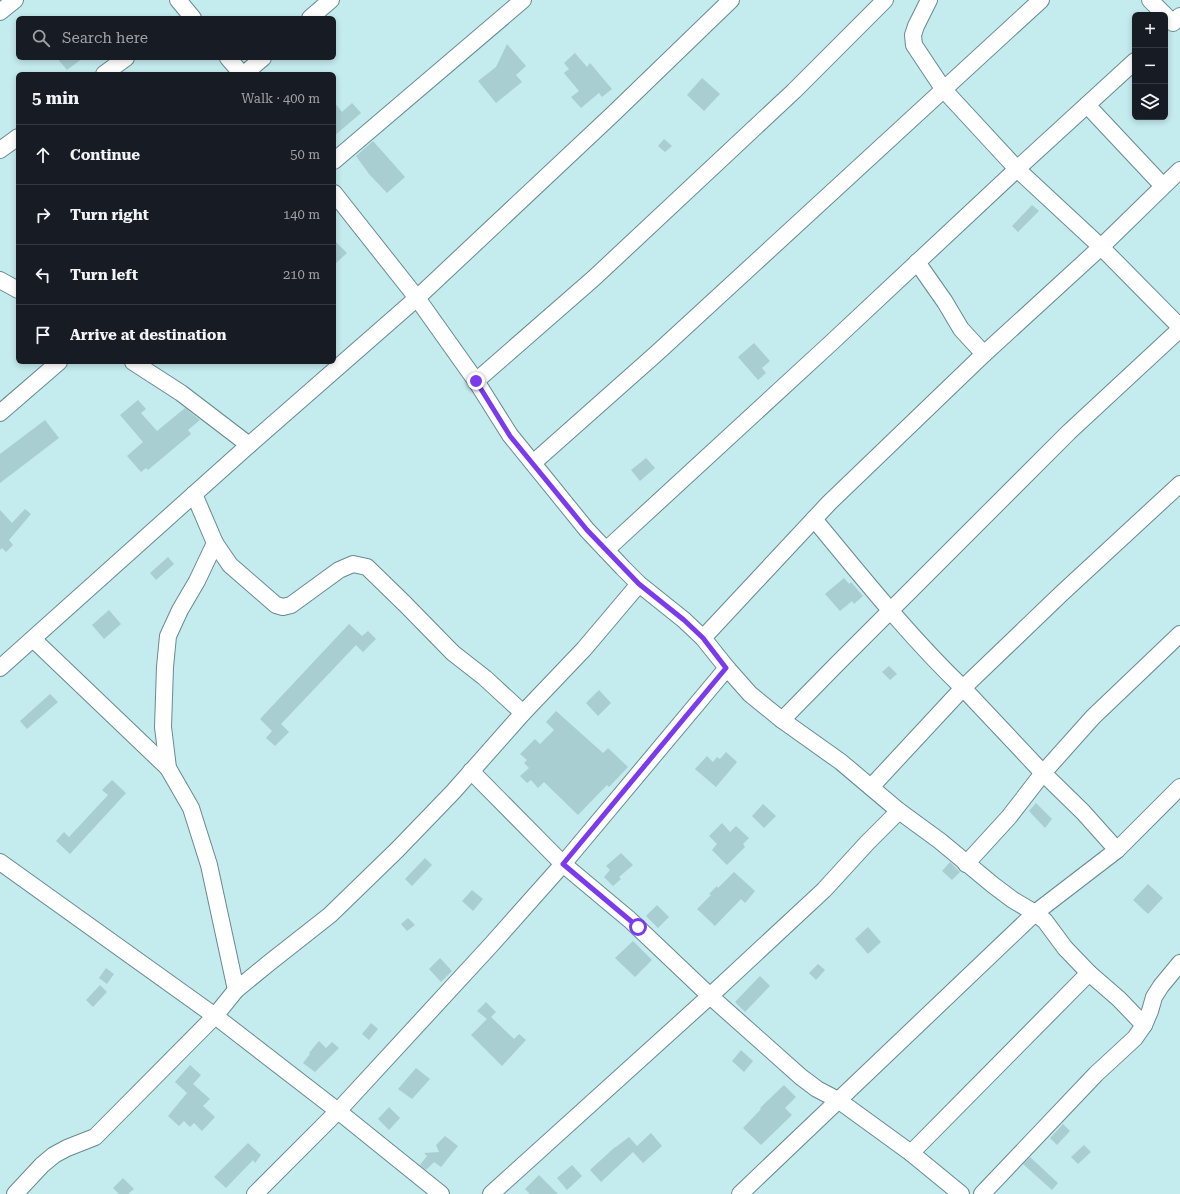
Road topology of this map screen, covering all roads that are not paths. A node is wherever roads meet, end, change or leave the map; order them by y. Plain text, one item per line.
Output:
1 (15, 0) edge
2 (178, 0) edge
3 (331, 0) edge
4 (523, 0) edge
5 (731, 0) edge
6 (885, 0) edge
7 (929, 0) edge
8 (1041, 0) edge
9 (1150, 0) edge
10 (0, 12) edge
11 (187, 16) edge
12 (312, 16) edge
13 (1175, 25) edge
14 (123, 60) edge
15 (230, 60) edge
16 (260, 60) edge
17 (1132, 64) edge
18 (107, 72) edge
19 (241, 72) edge
20 (246, 72) edge
21 (944, 90) junction
22 (1087, 105) junction
23 (16, 138) edge
24 (0, 150) edge
25 (336, 159) edge
26 (1017, 169) junction
27 (1180, 170) edge
28 (1163, 186) junction
29 (336, 196) edge
30 (1101, 246) junction
31 (917, 262) junction
32 (0, 280) edge
33 (16, 289) edge
34 (417, 298) junction
35 (1180, 328) edge
36 (984, 354) junction
37 (57, 364) edge
38 (140, 364) edge
39 (476, 381) junction
40 (0, 413) edge
41 (248, 445) junction
42 (533, 463) junction
43 (1180, 484) edge
44 (194, 494) junction
45 (814, 519) junction
46 (215, 542) junction
47 (606, 550) junction
48 (639, 584) junction
49 (890, 611) junction
50 (1180, 634) edge
51 (703, 638) junction
52 (33, 639) junction
53 (0, 668) edge
54 (726, 668) junction
55 (963, 688) junction
56 (523, 713) junction
57 (782, 720) junction
58 (168, 768) junction
59 (471, 771) junction
60 (1043, 773) junction
61 (871, 786) junction
62 (1180, 787) edge
63 (1174, 802) edge
64 (899, 811) junction
65 (1116, 850) junction
66 (0, 862) edge
67 (563, 864) junction
68 (966, 864) junction
69 (1036, 912) junction
70 (1180, 963) edge
71 (1089, 973) junction
72 (236, 990) junction
73 (710, 996) junction
74 (215, 1016) junction
75 (1144, 1025) junction
76 (838, 1100) junction
77 (338, 1110) junction
78 (911, 1153) junction
79 (15, 1194) edge
80 (255, 1194) edge
81 (441, 1194) edge
82 (491, 1194) edge
83 (740, 1194) edge
84 (962, 1194) edge
85 (982, 1194) edge

1 - 10 street
2 - 11 street
3 - 12 street
4 - 25 street
5 - 34 street
6 - 39 street
7 - 21 street
8 - 21 street
9 - 13 street
14 - 18 street
15 - 19 street
16 - 20 street
17 - 22 street
21 - 26 street
21 - 42 street
22 - 26 street
22 - 28 street
23 - 24 street
26 - 30 street
26 - 31 street
27 - 28 street
28 - 30 street
29 - 34 street
30 - 35 street
30 - 36 street
31 - 36 street
31 - 47 street
32 - 33 street
34 - 39 street
34 - 41 street
35 - 49 street
36 - 45 street
37 - 40 street
38 - 41 street
39 - 42 street
41 - 44 street
42 - 47 street
43 - 55 street
44 - 46 street
44 - 52 street
45 - 49 street
45 - 51 street
46 - 56 street
46 - 58 street
47 - 48 street
48 - 51 street
48 - 56 street
49 - 55 street
49 - 57 street
50 - 60 street
51 - 54 street
52 - 53 street
52 - 58 street
54 - 57 street
54 - 67 street
55 - 60 street
55 - 61 street
56 - 59 street
57 - 61 street
58 - 72 street
59 - 67 street
59 - 72 street
60 - 65 street
60 - 68 street
61 - 64 street
62 - 63 street
63 - 65 street
64 - 68 street
64 - 73 street
65 - 69 street
66 - 74 street
67 - 73 street
67 - 77 street
68 - 69 street
69 - 71 street
69 - 76 street
70 - 75 street
71 - 75 street
71 - 78 street
72 - 74 street
73 - 76 street
73 - 82 street
74 - 77 street
74 - 79 street
75 - 85 street
76 - 78 street
76 - 83 street
77 - 80 street
77 - 81 street
78 - 84 street

